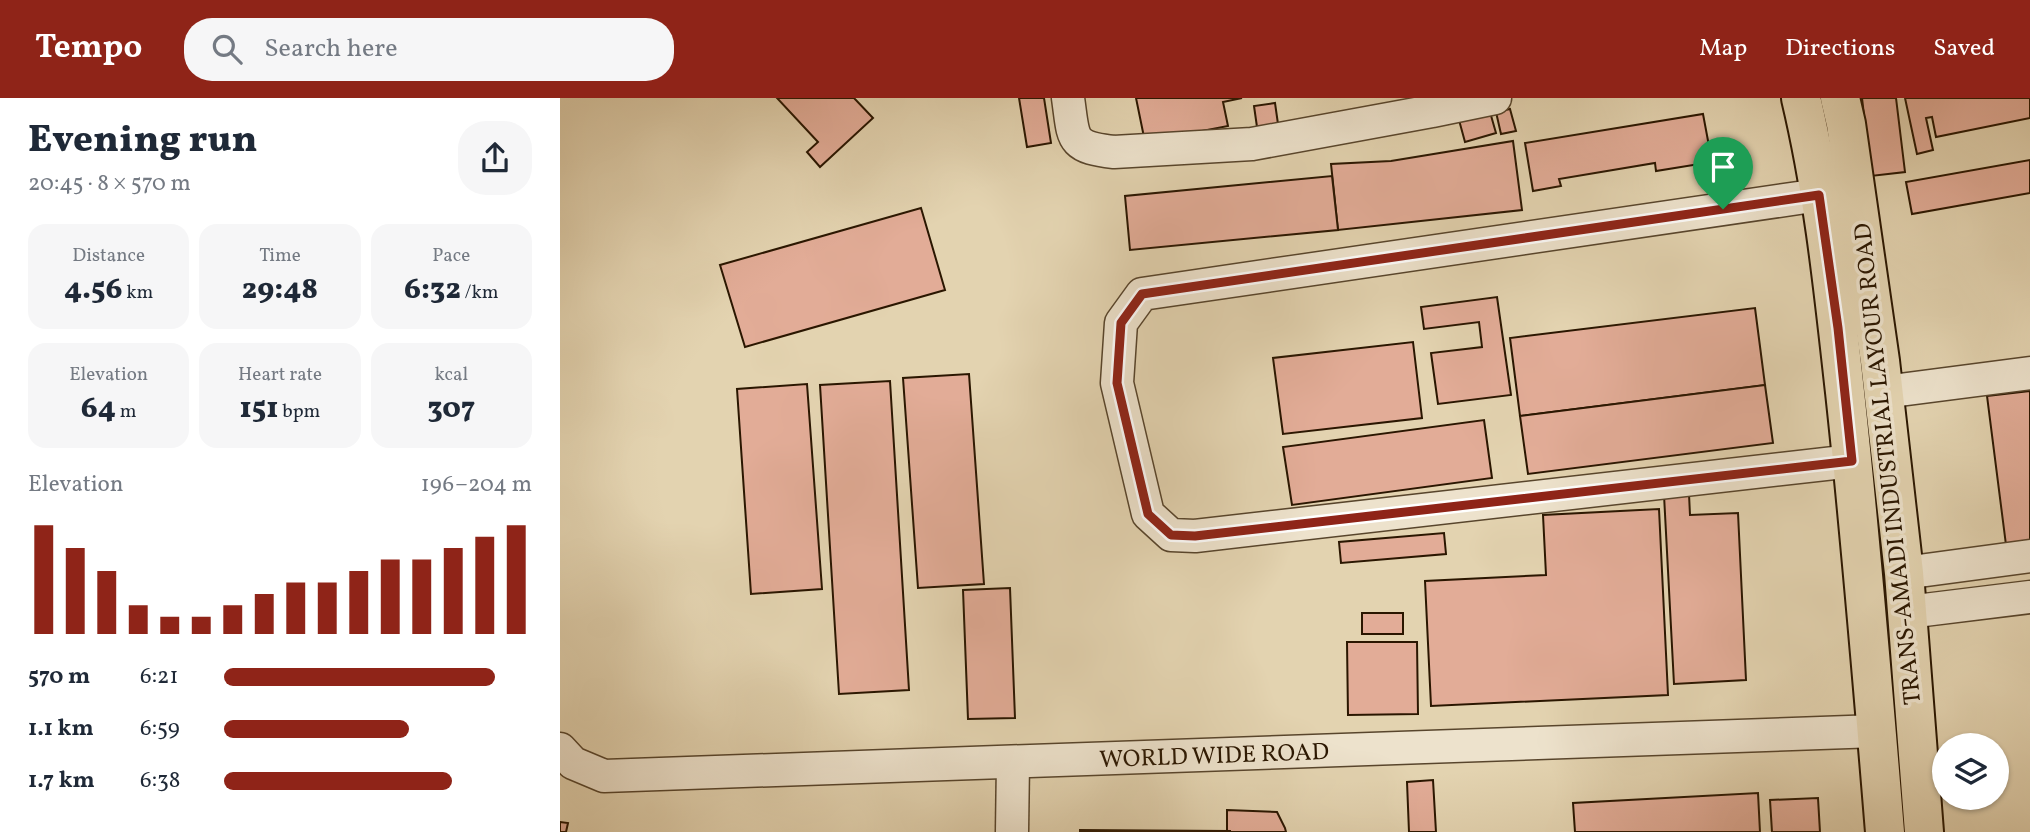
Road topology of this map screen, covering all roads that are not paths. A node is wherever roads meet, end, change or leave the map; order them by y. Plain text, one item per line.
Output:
1 (1068, 98) edge
2 (1495, 98) edge
3 (1801, 98) edge
4 (1840, 98) edge
5 (1819, 195) junction
6 (2030, 373) edge
7 (1884, 392) junction
8 (1852, 461) junction
9 (2030, 556) edge
10 (1904, 573) junction
11 (2030, 597) edge
12 (1908, 612) junction
13 (1877, 731) junction
14 (560, 749) edge
15 (1013, 762) junction
16 (1012, 832) edge
17 (1885, 832) edge
18 (1924, 832) edge

1 - 2 street
3 - 5 main road, TRANS-AMADI INDUSTRIAL LAYOUR ROAD
4 - 7 main road, TRANS-AMADI INDUSTRIAL LAYOUR ROAD
5 - 8 main road, TRANS-AMADI INDUSTRIAL LAYOUR ROAD
5 - 8 street
6 - 7 street
7 - 10 main road, TRANS-AMADI INDUSTRIAL LAYOUR ROAD
8 - 13 main road, TRANS-AMADI INDUSTRIAL LAYOUR ROAD
9 - 10 street
10 - 12 main road, TRANS-AMADI INDUSTRIAL LAYOUR ROAD
11 - 12 street
12 - 18 main road, TRANS-AMADI INDUSTRIAL LAYOUR ROAD
13 - 15 street, WORLD WIDE ROAD
13 - 17 main road, TRANS-AMADI INDUSTRIAL LAYOUR ROAD
14 - 15 street, WORLD WIDE ROAD
15 - 16 street

